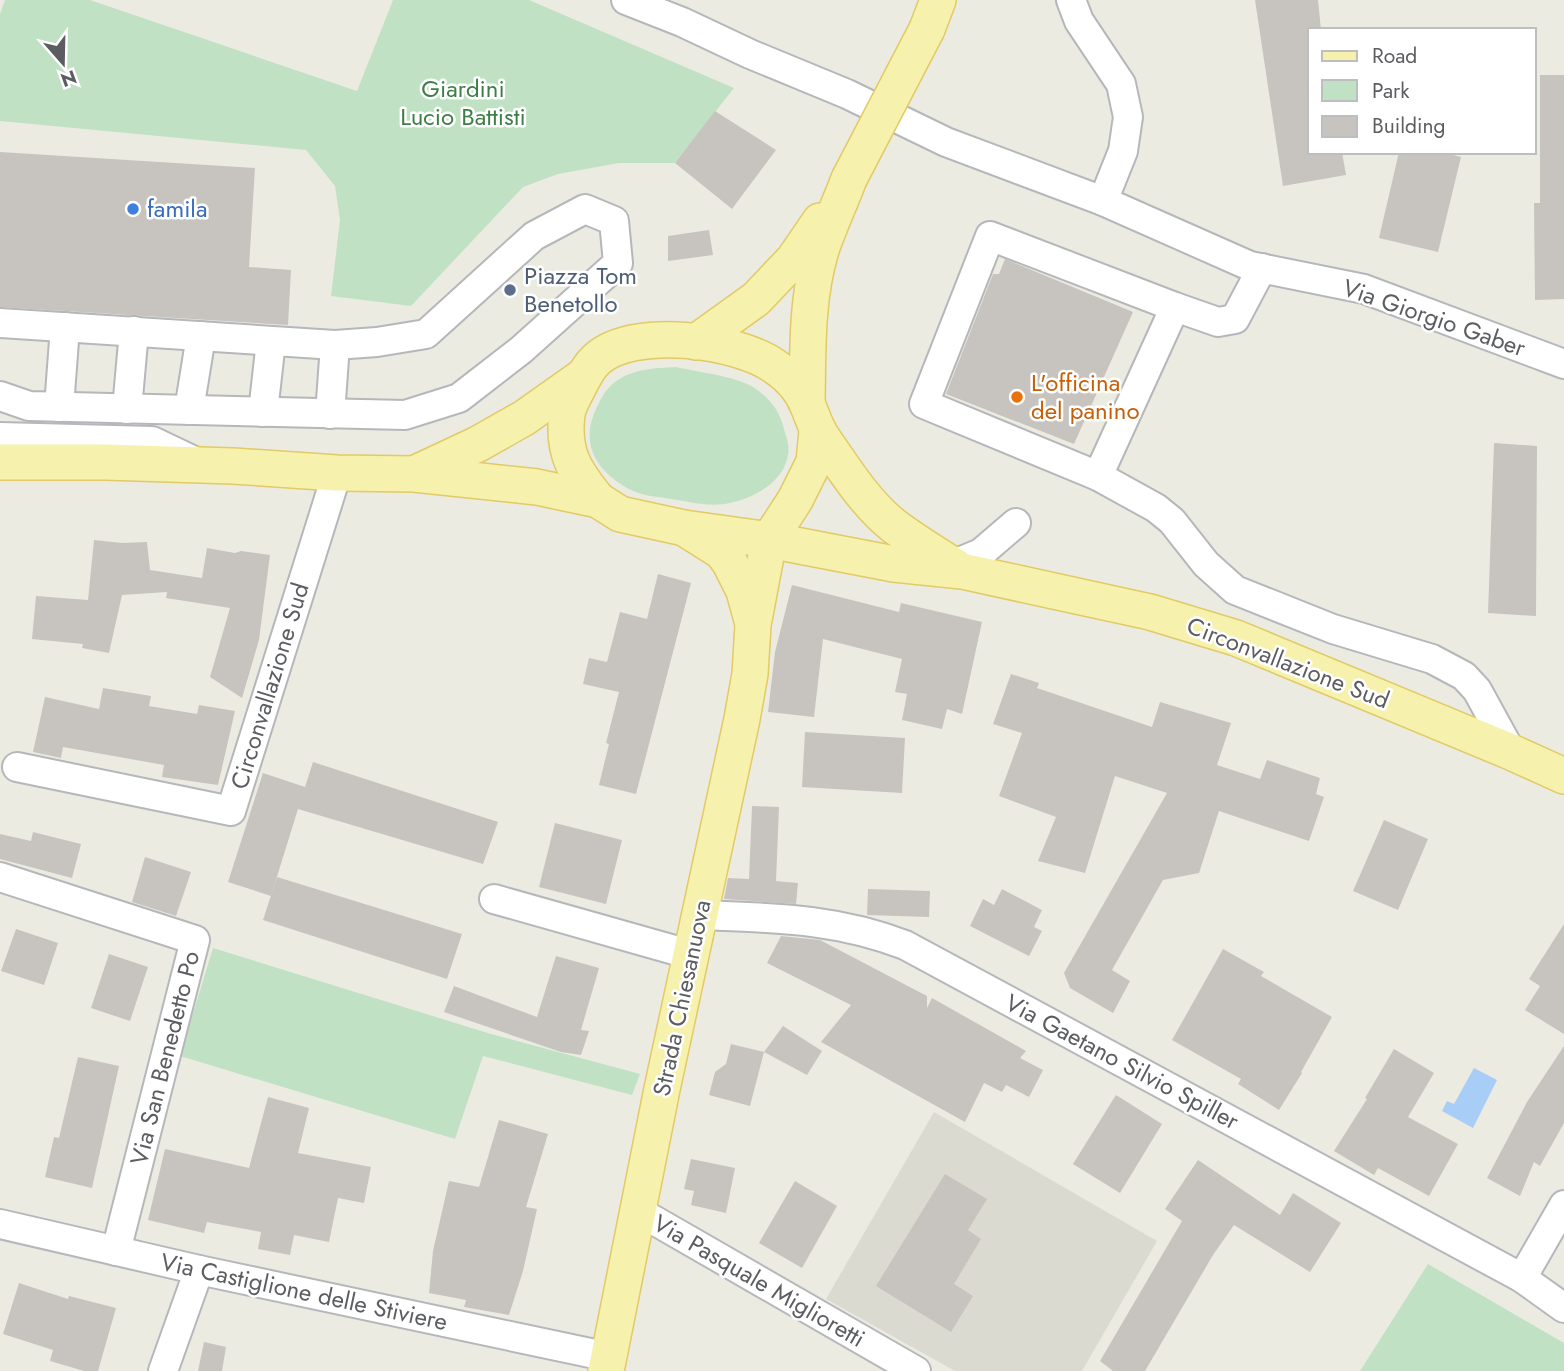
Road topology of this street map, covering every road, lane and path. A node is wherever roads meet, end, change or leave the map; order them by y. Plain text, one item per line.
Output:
1 (626, 0) edge
2 (1071, 0) edge
3 (687, 11) edge
4 (933, 14) edge
5 (849, 179) junction
6 (1103, 201) junction
7 (1262, 268) junction
8 (1175, 307) junction
9 (0, 323) edge
10 (65, 327) junction
11 (134, 331) junction
12 (201, 336) junction
13 (271, 341) junction
14 (696, 342) junction
15 (335, 345) junction
16 (1564, 364) edge
17 (584, 375) junction
18 (0, 396) edge
19 (60, 407) junction
20 (127, 409) junction
21 (189, 410) junction
22 (263, 412) junction
23 (330, 414) junction
24 (812, 417) junction
25 (0, 437) edge
26 (0, 462) edge
27 (204, 466) junction
28 (337, 473) junction
29 (414, 474) junction
30 (1098, 476) junction
31 (598, 500) junction
32 (1016, 523) dead end
33 (684, 528) junction
34 (769, 540) junction
35 (957, 568) junction
36 (753, 625) junction
37 (1511, 752) junction
38 (17, 767) dead end
39 (1564, 776) edge
40 (0, 877) edge
41 (494, 899) dead end
42 (701, 915) junction
43 (692, 955) junction
44 (1564, 1205) edge
45 (638, 1211) junction
46 (0, 1224) edge
47 (116, 1251) junction
48 (199, 1270) junction
49 (1521, 1278) junction
50 (1564, 1308) edge
51 (608, 1364) edge
52 (163, 1371) edge
53 (916, 1371) edge

1 - 3 street, Via Giorgio Gaber
2 - 6 street
3 - 6 street, Via Giorgio Gaber
4 - 5 main road, bridge
5 - 14 main road
5 - 24 main road
6 - 7 street, Via Giorgio Gaber
7 - 8 street
7 - 16 street, Via Giorgio Gaber
8 - 30 street
8 - 30 street
9 - 10 street
10 - 11 street
10 - 19 street
11 - 12 street
11 - 20 street
12 - 13 street
12 - 21 street
13 - 15 street
13 - 22 street
14 - 17 main road, Circonvallazione Sud
14 - 24 main road, Circonvallazione Sud
15 - 23 street
15 - 23 street
17 - 29 main road, Circonvallazione Sud
17 - 31 main road, Circonvallazione Sud
18 - 19 street
19 - 20 street
20 - 21 street
21 - 22 street
22 - 23 street
24 - 34 main road
24 - 35 main road, Circonvallazione Sud
25 - 27 street
26 - 27 main road, Circonvallazione Sud
27 - 28 main road, Circonvallazione Sud
28 - 29 main road, Circonvallazione Sud
28 - 38 street, Circonvallazione Sud
29 - 31 main road, Circonvallazione Sud
30 - 37 street
31 - 33 main road, Circonvallazione Sud
32 - 35 street
33 - 34 main road
33 - 36 main road, Circonvallazione Sud
34 - 35 main road, Circonvallazione Sud
34 - 36 main road
35 - 37 main road, Circonvallazione Sud
36 - 42 main road, Strada Chiesanuova
37 - 39 main road, Circonvallazione Sud
40 - 47 street, Via San Benedetto Po
41 - 43 street
42 - 43 main road, Strada Chiesanuova
42 - 49 street, Via Gaetano Silvio Spiller
43 - 45 main road, Strada Chiesanuova
44 - 49 street
45 - 51 main road, Strada Chiesanuova
45 - 53 street, Via Pasquale Miglioretti
46 - 47 street, Via Castiglione delle Stiviere
47 - 48 street, Via Castiglione delle Stiviere
48 - 51 street, Via Castiglione delle Stiviere
48 - 52 street
49 - 50 street, Via Gaetano Silvio Spiller

